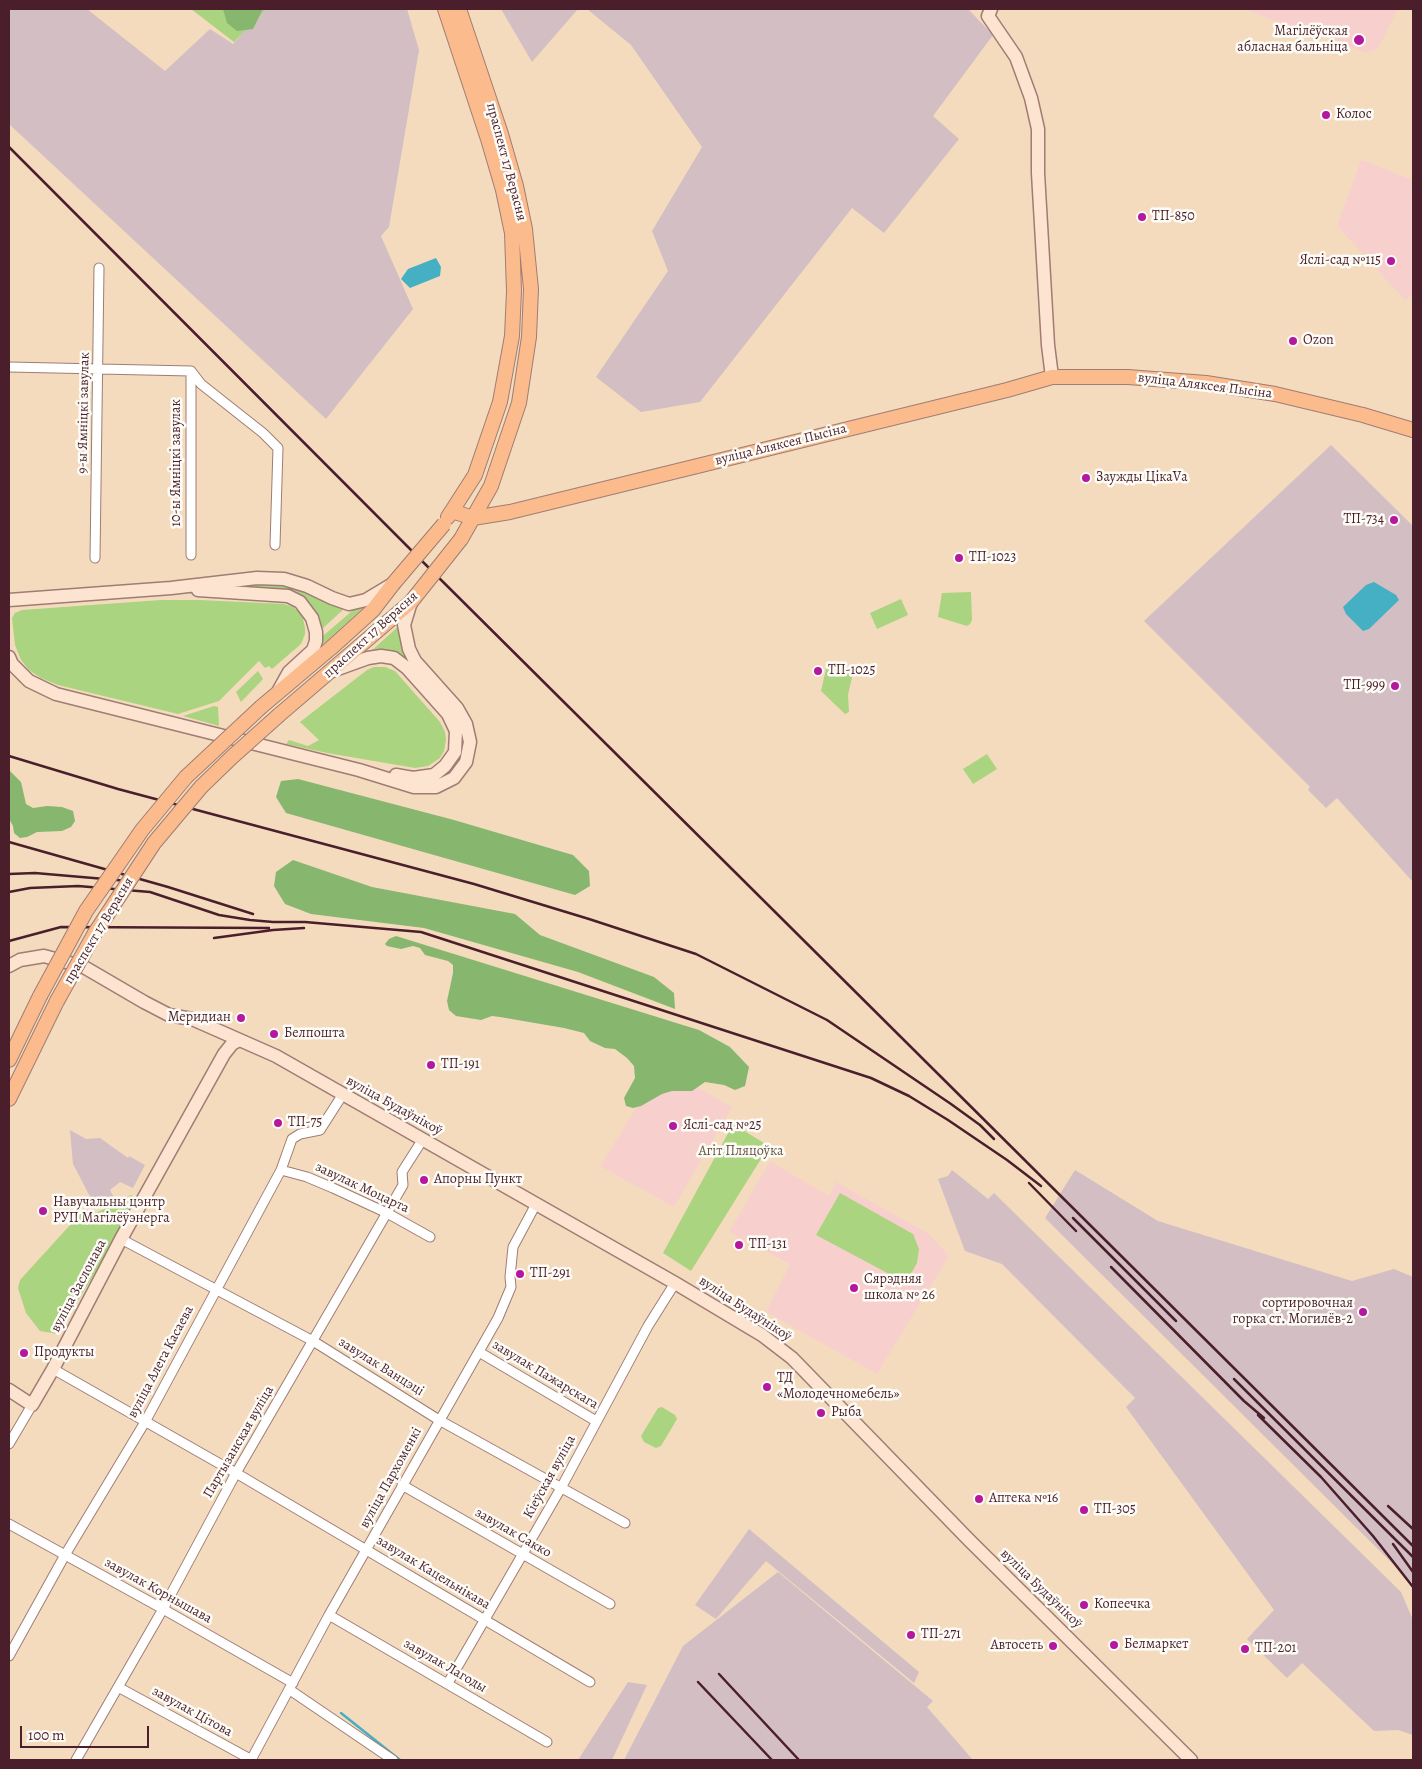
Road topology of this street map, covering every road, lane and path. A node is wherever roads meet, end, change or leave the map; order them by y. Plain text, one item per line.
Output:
1 (445, 9) edge
2 (459, 9) edge
3 (987, 11) edge
4 (99, 268) dead end
5 (9, 367) edge
6 (98, 369) junction
7 (191, 371) junction
8 (1052, 377) junction
9 (1413, 430) edge
10 (491, 486) junction
11 (452, 511) junction
12 (510, 512) junction
13 (473, 518) junction
14 (275, 545) dead end
15 (191, 555) dead end
16 (95, 558) dead end
17 (393, 584) junction
18 (171, 588) junction
19 (9, 600) edge
20 (412, 602) junction
21 (9, 657) edge
22 (332, 671) junction
23 (279, 690) junction
24 (358, 770) junction
25 (9, 966) edge
26 (239, 1040) junction
27 (9, 1060) edge
28 (343, 1094) junction
29 (9, 1099) edge
30 (424, 1139) junction
31 (281, 1170) junction
32 (536, 1204) junction
33 (387, 1213) junction
34 (430, 1237) dead end
35 (121, 1239) junction
36 (675, 1283) junction
37 (216, 1289) junction
38 (313, 1341) junction
39 (479, 1352) junction
40 (53, 1369) junction
41 (9, 1390) edge
42 (32, 1405) junction
43 (439, 1420) junction
44 (596, 1421) junction
45 (145, 1422) junction
46 (9, 1444) edge
47 (236, 1473) junction
48 (402, 1485) junction
49 (561, 1488) junction
50 (625, 1523) dead end
51 (9, 1524) edge
52 (367, 1550) junction
53 (521, 1554) junction
54 (65, 1555) junction
55 (610, 1604) dead end
56 (163, 1609) junction
57 (329, 1615) junction
58 (484, 1619) junction
59 (9, 1656) edge
60 (590, 1682) dead end
61 (448, 1683) junction
62 (292, 1686) junction
63 (118, 1687) junction
64 (547, 1742) dead end
65 (76, 1760) edge
66 (252, 1760) edge
67 (394, 1760) edge
68 (1192, 1760) edge

1 - 11 main road, праспект 17 Верасня
2 - 10 main road, праспект 17 Верасня
3 - 8 main road
4 - 6 street, 9-ы Ямніцкі завулак
5 - 6 street
6 - 7 street
6 - 16 street, 9-ы Ямніцкі завулак
7 - 14 street
7 - 15 street, 10-ы Ямніцкі завулак
8 - 9 main road, вуліца Аляксея Пысіна
8 - 12 main road, вуліца Аляксея Пысіна
10 - 12 main road
10 - 13 main road, праспект 17 Верасня
11 - 13 main road, вуліца Аляксея Пысіна
11 - 17 main road, праспект 17 Верасня, bridge
12 - 13 main road, вуліца Аляксея Пысіна
13 - 20 main road, праспект 17 Верасня, bridge
17 - 18 main road
17 - 23 main road, праспект 17 Верасня
18 - 19 main road
18 - 23 main road
20 - 22 main road, праспект 17 Верасня
20 - 24 main road
21 - 24 main road
22 - 24 main road
22 - 29 main road, праспект 17 Верасня, bridge
23 - 27 main road, праспект 17 Верасня, bridge
25 - 26 main road, вуліца Будаўнікоў
26 - 28 main road, вуліца Будаўнікоў
26 - 35 main road, вуліца Заслонава
28 - 30 main road, вуліца Будаўнікоў
28 - 31 street, вуліца Алега Касаева
30 - 32 main road, вуліца Будаўнікоў
30 - 33 street, Партызанская вуліца
31 - 33 street, завулак Моцарта
31 - 37 street, вуліца Алега Касаева
32 - 36 main road, вуліца Будаўнікоў
32 - 39 street, вуліца Пархоменкі
33 - 34 street, завулак Моцарта
33 - 38 street, Партызанская вуліца
35 - 37 street, завулак Ванцэці
35 - 40 main road, вуліца Заслонава
36 - 44 street, Кіеўская вуліца
36 - 68 main road, вуліца Будаўнікоў
37 - 38 street, завулак Ванцэці
37 - 45 street, вуліца Алега Касаева
38 - 43 street, завулак Ванцэці
38 - 47 street, Партызанская вуліца
39 - 43 street, вуліца Пархоменкі
39 - 44 street, завулак Пажарскага
40 - 42 main road, вуліца Заслонава
40 - 45 street, завулак Кацельнікава
41 - 42 main road
42 - 46 street, вуліца Заслонава
43 - 48 street, вуліца Пархоменкі
43 - 49 street, завулак Ванцэці
44 - 49 street, Кіеўская вуліца
45 - 47 street, завулак Кацельнікава
45 - 54 street, вуліца Алега Касаева
47 - 52 street, завулак Кацельнікава
47 - 56 street, Партызанская вуліца
48 - 52 street, вуліца Пархоменкі
48 - 53 street, завулак Сакко
49 - 50 street, завулак Ванцэці
49 - 53 street, Кіеўская вуліца
51 - 54 street, завулак Корнышава
52 - 57 street, вуліца Пархоменкі
52 - 58 street, завулак Кацельнікава
53 - 55 street, завулак Сакко
53 - 58 street, Кіеўская вуліца
54 - 56 street, завулак Корнышава
54 - 59 street, вуліца Алега Касаева
56 - 62 street, завулак Корнышава
56 - 63 street, Партызанская вуліца
57 - 61 street, завулак Лагоды
57 - 62 street, вуліца Пархоменкі
58 - 60 street, завулак Кацельнікава
58 - 61 street, Кіеўская вуліца
61 - 64 street, завулак Лагоды
62 - 66 street, вуліца Пархоменкі
62 - 67 street, завулак Корнышава
63 - 65 street, Партызанская вуліца
63 - 66 street, завулак Цітова

